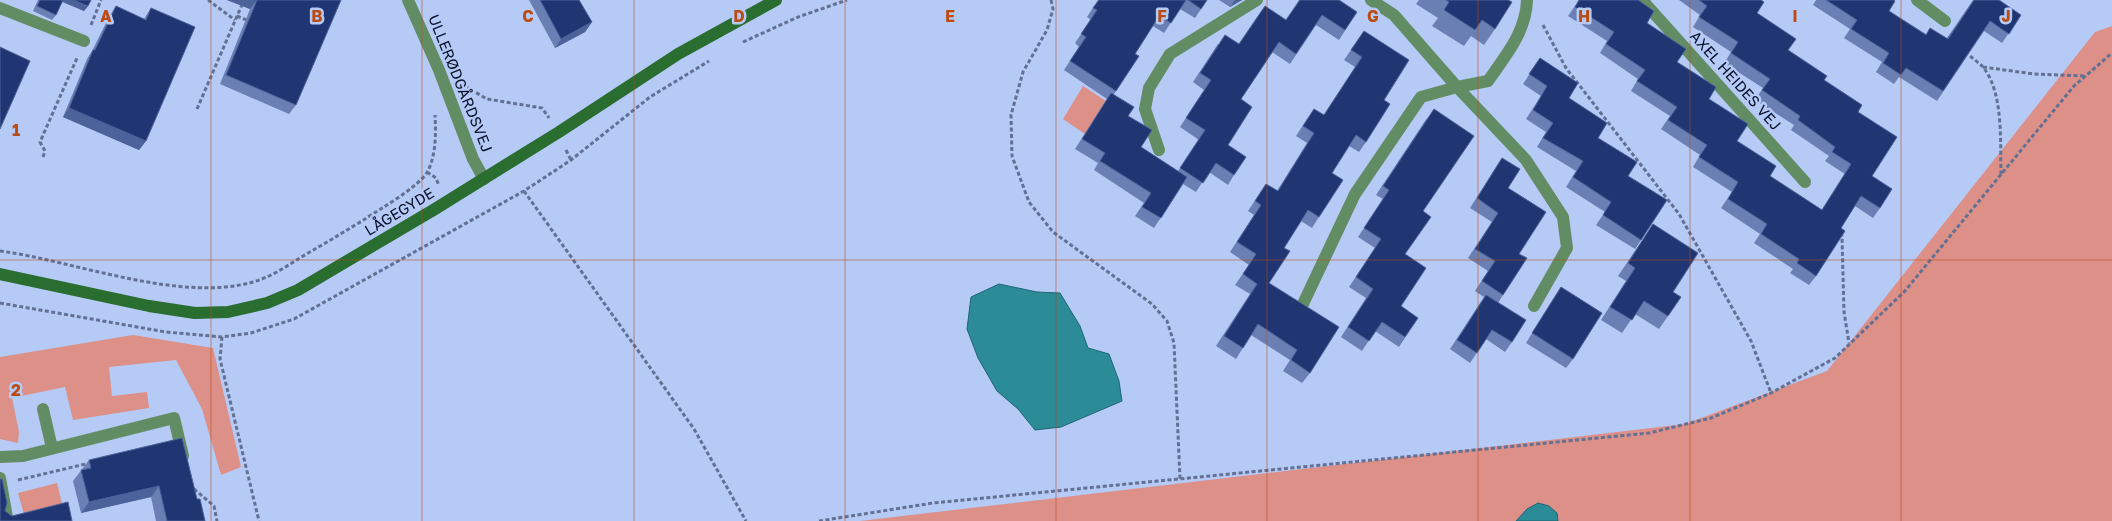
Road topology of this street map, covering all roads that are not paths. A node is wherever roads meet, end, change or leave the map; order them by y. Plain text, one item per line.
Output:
1 (408, 0) edge
2 (776, 0) edge
3 (1257, 0) edge
4 (1371, 0) edge
5 (1527, 0) edge
6 (1642, 0) edge
7 (1916, 0) edge
8 (0, 8) edge
9 (1945, 22) dead end
10 (84, 41) road end
11 (1457, 86) junction
12 (1159, 150) dead end
13 (484, 179) junction
14 (1805, 182) dead end
15 (0, 274) edge
16 (1302, 306) edge
17 (1534, 306) dead end
18 (43, 410) dead end
19 (52, 448) junction
20 (0, 457) edge
21 (1, 481) edge
22 (192, 487) edge
23 (4, 521) edge

1 - 13 street, ULLERØDGÅRDSVEJ
2 - 13 street, LÅGEGYDE
3 - 12 street
4 - 11 street
5 - 11 street
6 - 14 street, AXEL HEIDES VEJ
7 - 9 street
8 - 10 street
11 - 16 street
11 - 17 street
13 - 15 street, LÅGEGYDE
18 - 19 street
19 - 20 street
19 - 22 street
21 - 23 street

